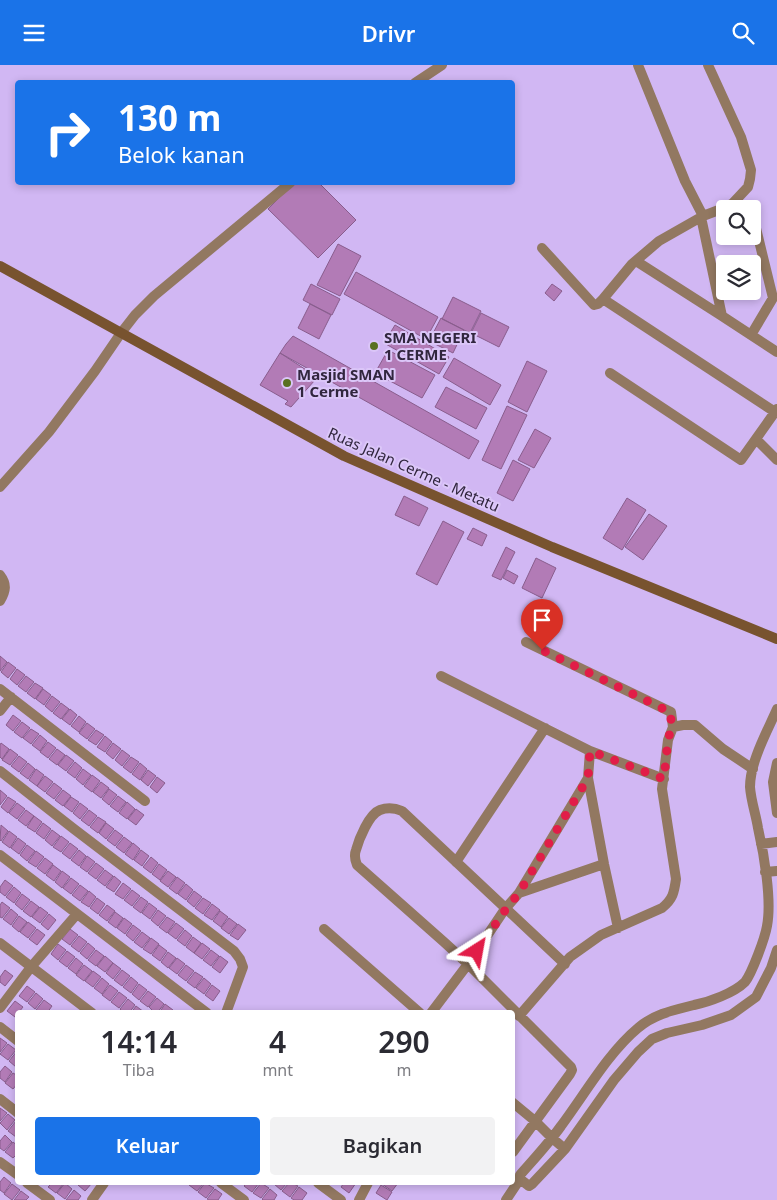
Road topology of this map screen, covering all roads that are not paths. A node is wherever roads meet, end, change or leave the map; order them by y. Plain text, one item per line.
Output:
1 (442, 65) edge
2 (638, 65) edge
3 (708, 65) edge
4 (420, 80) edge
5 (288, 185) edge
6 (702, 216) junction
7 (761, 245) edge
8 (542, 248) dead end
9 (636, 261) junction
10 (0, 266) edge
11 (775, 296) edge
12 (603, 299) junction
13 (722, 316) junction
14 (121, 333) junction
15 (752, 335) junction
16 (777, 351) edge
17 (610, 373) dead end
18 (776, 411) edge
19 (756, 439) junction
20 (777, 460) edge
21 (0, 487) edge
22 (0, 575) edge
23 (0, 601) edge
24 (777, 639) edge
25 (526, 642) dead end
26 (441, 676) dead end
27 (0, 689) edge
28 (11, 697) junction
29 (777, 709) edge
30 (0, 711) edge
31 (672, 727) junction
32 (545, 728) junction
33 (590, 751) junction
34 (777, 763) edge
35 (752, 769) junction
36 (0, 771) edge
37 (588, 778) junction
38 (664, 779) junction
39 (145, 801) dead end
40 (777, 813) edge
41 (777, 842) edge
42 (761, 843) junction
43 (0, 855) edge
44 (456, 862) junction
45 (604, 864) junction
46 (777, 871) edge
47 (765, 872) junction
48 (519, 893) junction
49 (506, 909) junction
50 (77, 914) junction
51 (618, 928) junction
52 (324, 929) dead end
53 (0, 943) edge
54 (777, 950) edge
55 (565, 964) junction
56 (468, 965) junction
57 (31, 967) junction
58 (745, 981) junction
59 (756, 997) junction
60 (0, 1008) edge
61 (88, 1010) edge
62 (203, 1010) edge
63 (227, 1010) edge
64 (417, 1010) edge
65 (433, 1010) edge
66 (514, 1010) edge
67 (515, 1011) edge
68 (519, 1015) junction
69 (0, 1027) edge
70 (15, 1039) edge
71 (0, 1099) edge
72 (515, 1104) edge
73 (15, 1111) edge
74 (535, 1121) junction
75 (552, 1138) junction
76 (515, 1149) edge
77 (565, 1149) junction
78 (0, 1162) edge
79 (15, 1173) edge
80 (520, 1179) junction
81 (30, 1185) edge
82 (103, 1185) edge
83 (224, 1185) edge
84 (321, 1185) edge
85 (367, 1185) edge
86 (50, 1200) edge
87 (92, 1200) edge
88 (244, 1200) edge
89 (341, 1200) edge
90 (359, 1200) edge
91 (506, 1200) edge

1 - 4 street
2 - 6 street
3 - 6 street
5 - 14 street
6 - 9 street
6 - 13 street
7 - 11 street
8 - 12 street
9 - 12 street
9 - 13 street
10 - 14 main road, Ruas Jalan Cerme - Metatu
11 - 15 street
12 - 18 street
13 - 15 street
14 - 21 street
14 - 24 main road, Ruas Jalan Cerme - Metatu
15 - 16 street
17 - 19 street
18 - 19 street
19 - 20 street
22 - 23 street
25 - 31 street
26 - 32 street
27 - 28 street
28 - 30 street
28 - 39 street
29 - 35 street
31 - 35 street
31 - 38 street
32 - 33 street
32 - 44 street
33 - 37 street
33 - 38 street
34 - 40 street
35 - 42 street
36 - 63 street
37 - 45 street
37 - 48 street
38 - 51 street
41 - 42 street
42 - 47 street
43 - 50 street
44 - 49 street
44 - 56 street
45 - 48 street
45 - 51 street
46 - 47 street
47 - 58 street
48 - 49 street
49 - 55 street
49 - 56 street
50 - 57 street
50 - 62 street
51 - 55 street
52 - 64 street
53 - 57 street
54 - 59 street
55 - 68 street
56 - 65 street
56 - 66 street
57 - 60 street
57 - 61 street
58 - 59 street
58 - 75 street
59 - 77 street
67 - 68 street
68 - 74 street
69 - 70 street
71 - 73 street
72 - 74 street
74 - 75 street
74 - 76 street
75 - 77 street
75 - 80 street
77 - 80 street
78 - 79 street
80 - 91 street
81 - 86 street
82 - 87 street
83 - 88 street
84 - 89 street
85 - 90 street

